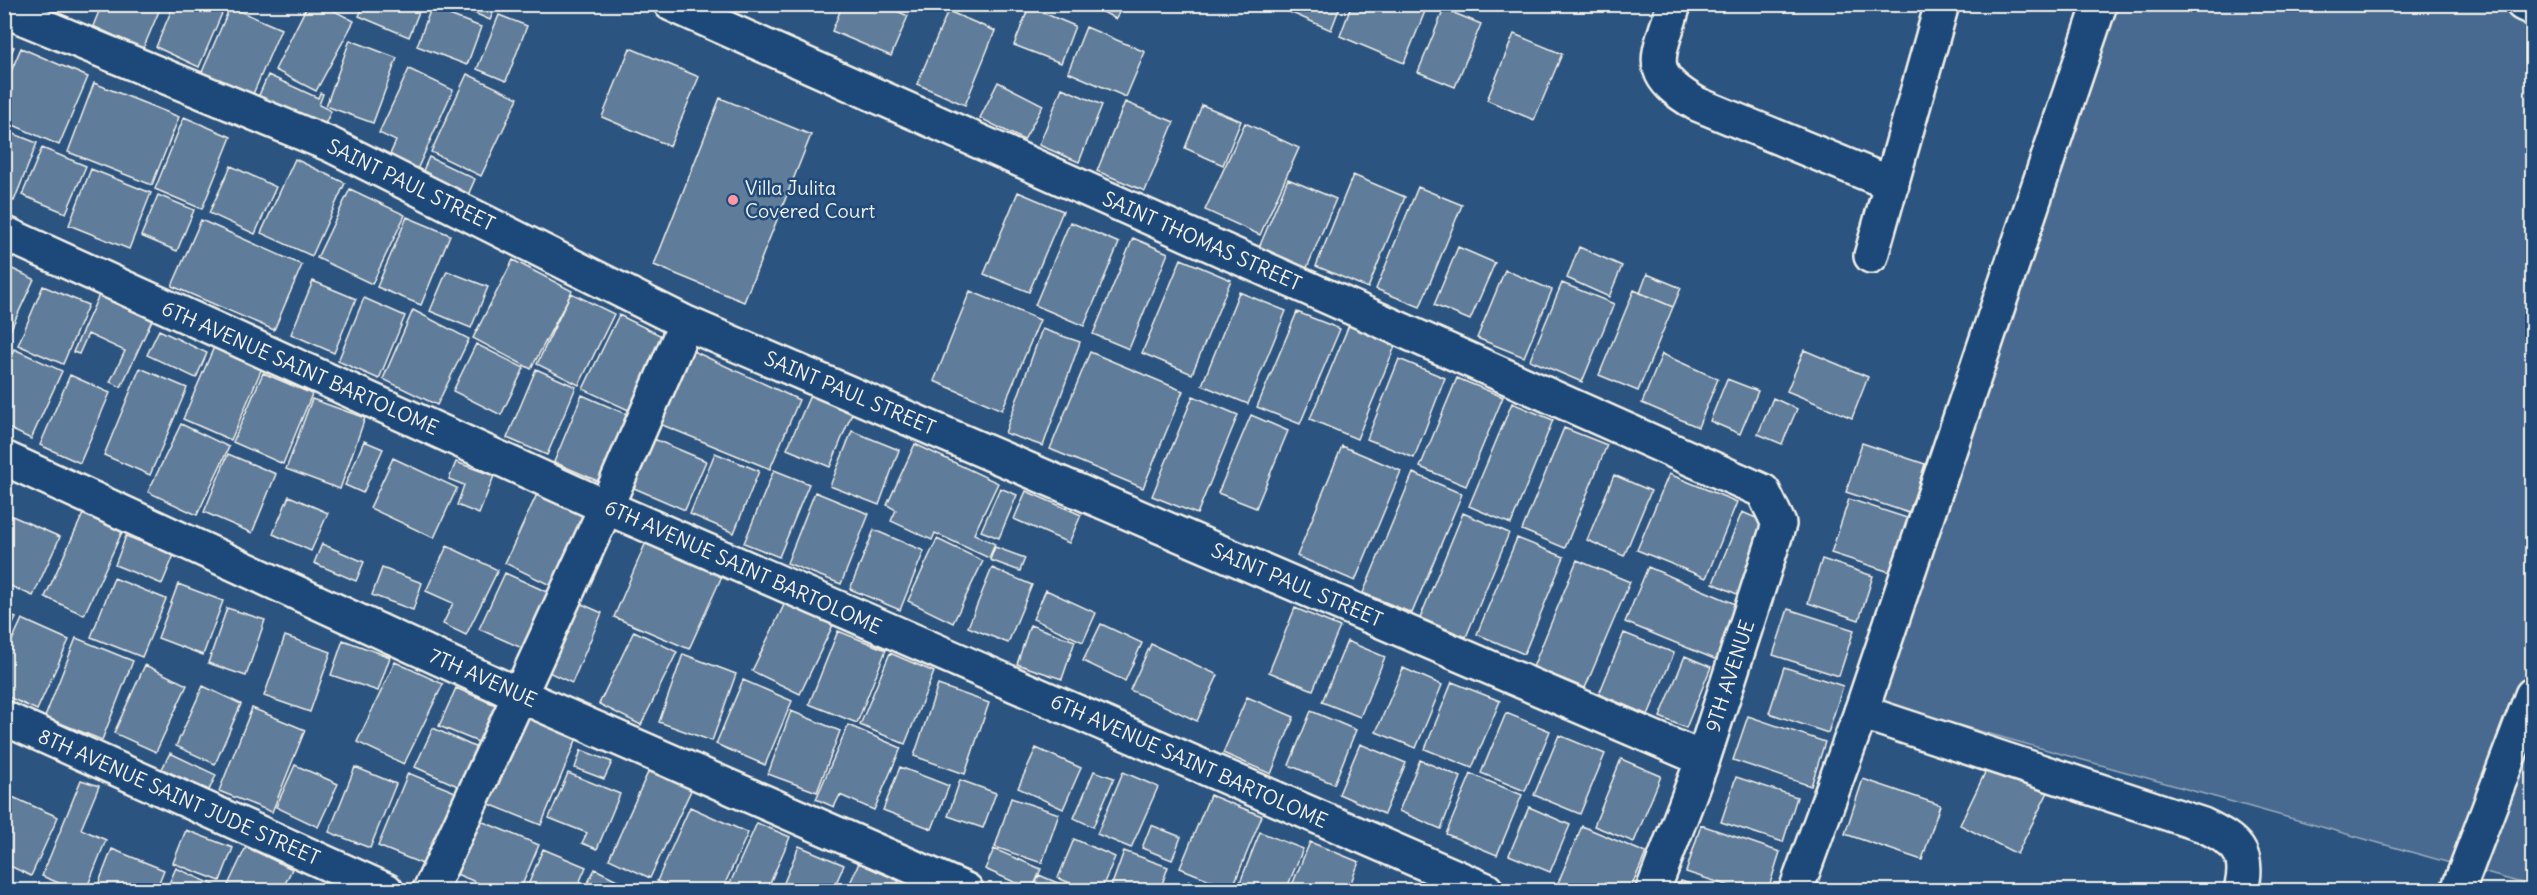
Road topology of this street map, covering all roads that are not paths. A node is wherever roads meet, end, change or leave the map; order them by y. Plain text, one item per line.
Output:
1 (671, 4) edge
2 (1674, 4) edge
3 (1942, 4) edge
4 (2100, 4) edge
5 (2523, 4) edge
6 (2532, 8) edge
7 (4, 10) edge
8 (1892, 184) junction
9 (4, 233) edge
10 (1871, 256) dead end
11 (686, 323) junction
12 (4, 458) edge
13 (1734, 478) joint
14 (606, 507) junction
15 (519, 695) junction
16 (2532, 695) edge
17 (1862, 712) junction
18 (4, 718) edge
19 (1703, 759) junction
20 (386, 891) edge
21 (430, 891) edge
22 (966, 891) edge
23 (1486, 891) edge
24 (1653, 891) edge
25 (1796, 891) edge
26 (2241, 891) edge
27 (2458, 891) edge

1 - 13 street, SAINT THOMAS STREET
2 - 8 street
3 - 8 street
4 - 17 street
5 - 6 street
7 - 11 street, SAINT PAUL STREET
8 - 10 street
9 - 14 street, 6TH AVENUE SAINT BARTOLOME
11 - 14 street
11 - 19 street, SAINT PAUL STREET
12 - 15 street, 7TH AVENUE
13 - 19 street, 9TH AVENUE
14 - 15 street
14 - 23 street, 6TH AVENUE SAINT BARTOLOME
15 - 21 street
15 - 22 street, 7TH AVENUE
16 - 27 street
17 - 25 street
17 - 26 street
18 - 20 street, 8TH AVENUE SAINT JUDE STREET
19 - 24 street, 9TH AVENUE

